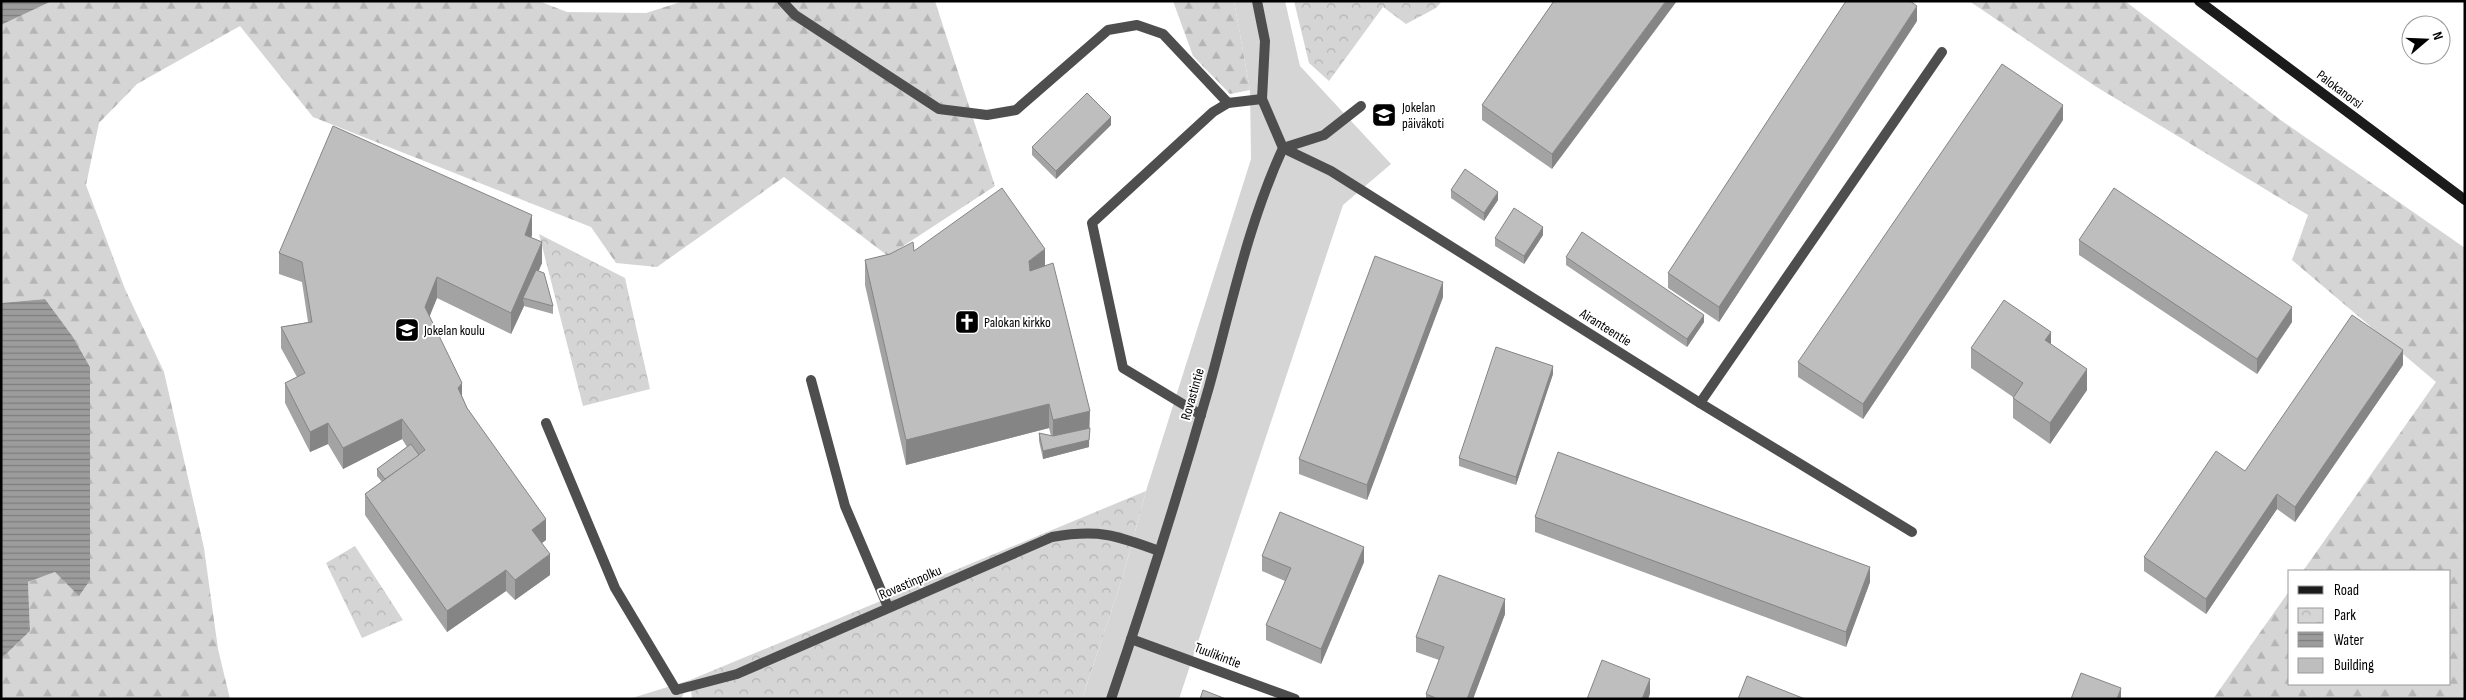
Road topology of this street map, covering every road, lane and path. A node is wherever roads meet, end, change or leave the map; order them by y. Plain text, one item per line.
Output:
1 (782, 1) edge
2 (1257, 1) edge
3 (2199, 1) edge
4 (1942, 52) dead end
5 (1262, 99) junction
6 (1228, 103) junction
7 (1361, 106) dead end
8 (1283, 148) junction
9 (2465, 200) edge
10 (811, 380) dead end
11 (1700, 403) junction
12 (1201, 415) junction
13 (546, 423) dead end
14 (1912, 532) dead end
15 (1159, 551) junction
16 (888, 607) junction
17 (1131, 640) junction
18 (1111, 699) edge
19 (1295, 699) edge

1 - 6 street
2 - 5 street
3 - 9 main road, Palokanorsi
4 - 11 street
5 - 6 street
5 - 8 street
6 - 12 street
7 - 8 street
8 - 11 street, Airanteentie
8 - 12 street, Rovastintie
10 - 16 street
11 - 14 street, Airanteentie
12 - 15 street, Rovastintie
13 - 16 street, Rovastinpolku
15 - 16 street, Rovastinpolku
15 - 17 street, Rovastintie
17 - 18 street, Rovastintie
17 - 19 street, Tuulikintie

